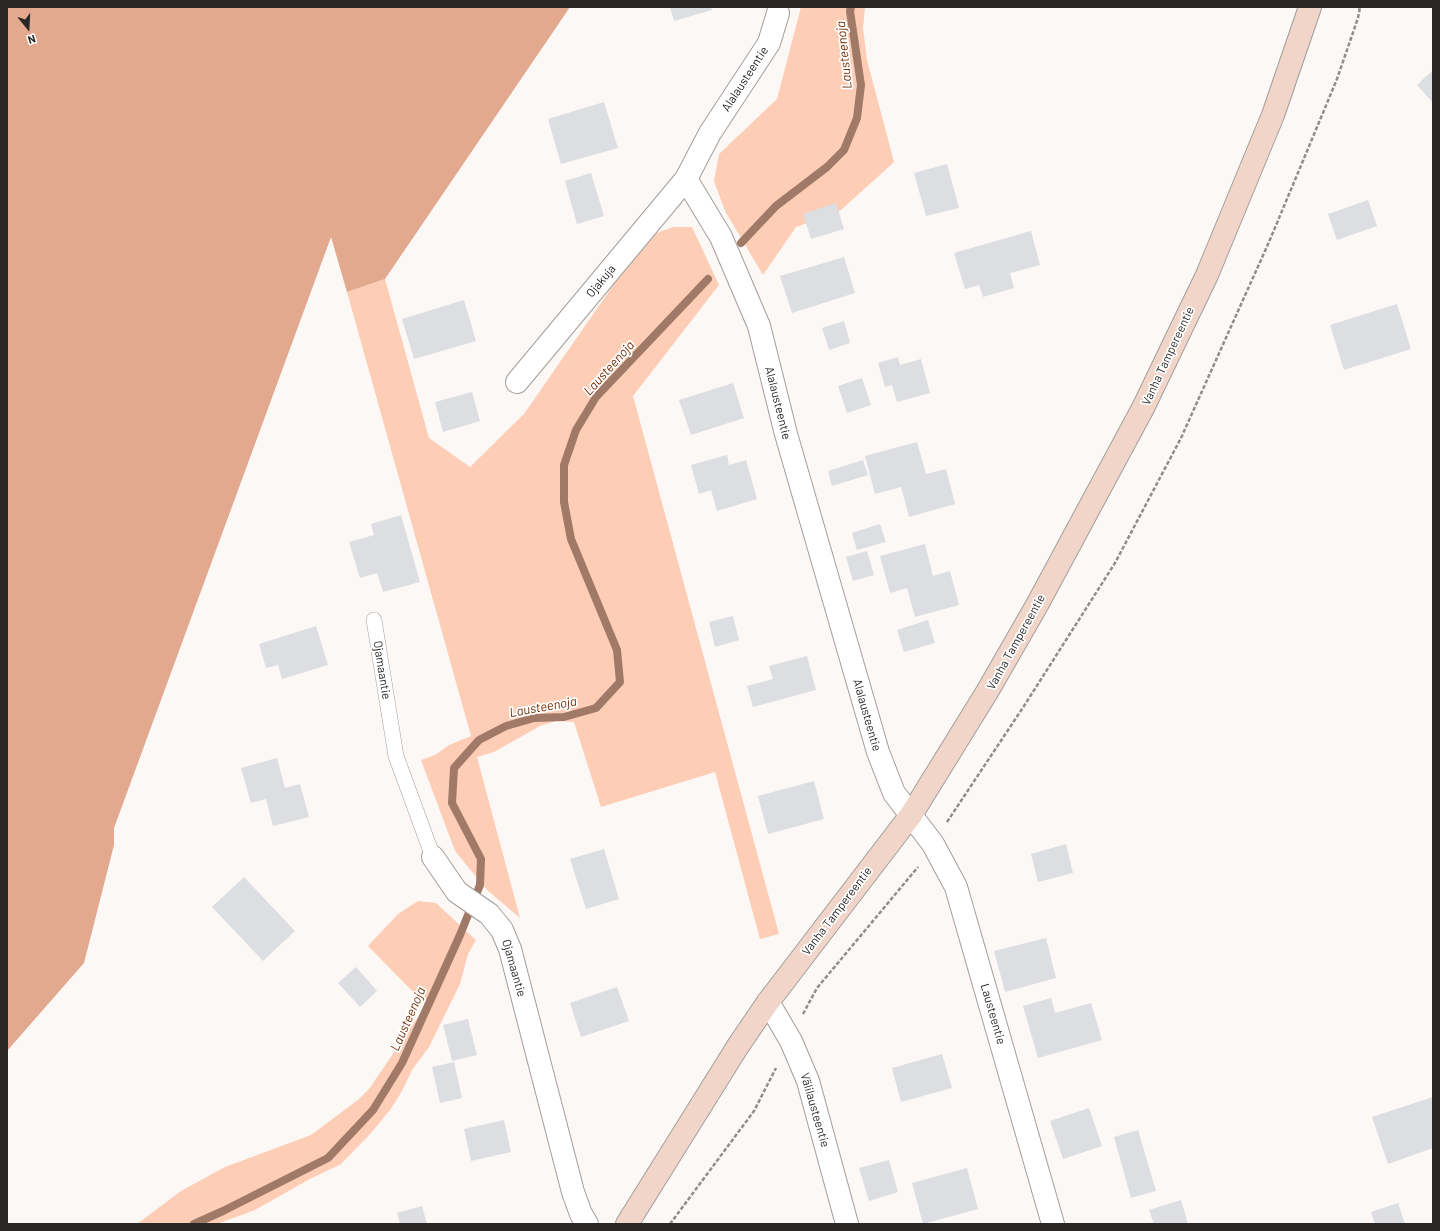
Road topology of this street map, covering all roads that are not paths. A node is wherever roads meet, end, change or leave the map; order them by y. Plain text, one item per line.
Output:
1 (1310, 7) edge
2 (778, 14) dead end
3 (686, 179) junction
4 (517, 382) dead end
5 (374, 620) dead end
6 (911, 815) junction
7 (433, 857) joint
8 (768, 1002) junction
9 (587, 1224) edge
10 (627, 1224) edge
11 (847, 1224) edge
12 (1053, 1224) edge

1 - 6 main road, Vanha Tampereentie
2 - 3 street, Alalausteentie
3 - 4 street, Ojakuja
3 - 6 street, Alalausteentie
5 - 7 lane, Ojamaantie
6 - 8 main road, Vanha Tampereentie
6 - 12 street, Lausteentie
7 - 9 street, Ojamaantie
8 - 10 main road, Vanha Tampereentie
8 - 11 street, Välilausteentie

